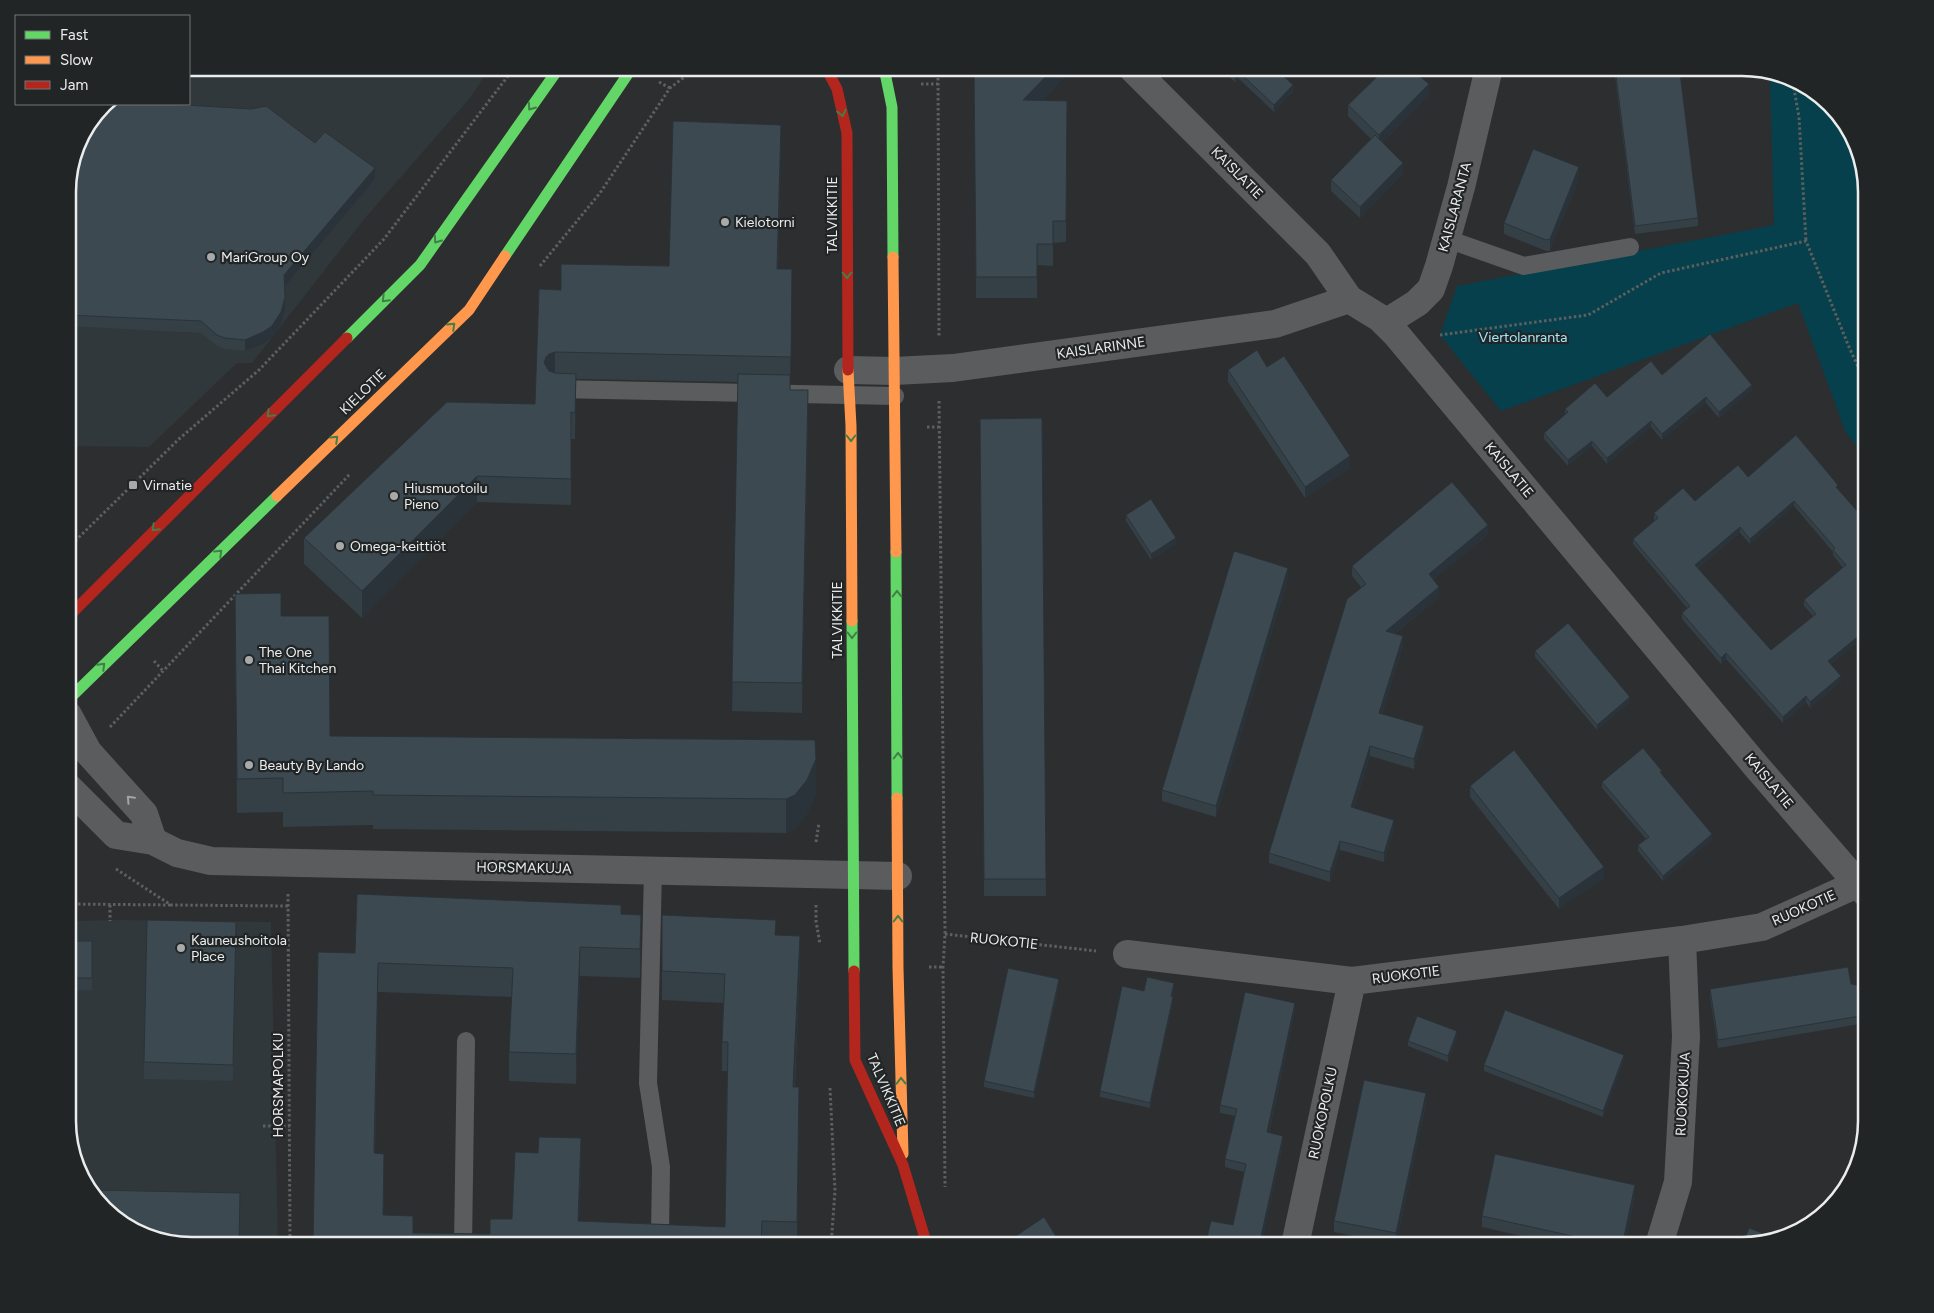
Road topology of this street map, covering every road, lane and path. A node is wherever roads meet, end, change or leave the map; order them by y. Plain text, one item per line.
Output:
1 (508, 76) edge
2 (553, 76) edge
3 (627, 76) edge
4 (830, 76) edge
5 (886, 76) edge
6 (938, 76) edge
7 (1140, 76) edge
8 (1487, 76) edge
9 (1794, 89) edge
10 (1447, 239) junction
11 (1806, 241) junction
12 (1630, 247) dead end
13 (1349, 299) junction
14 (1385, 323) junction
15 (1409, 352) junction
16 (1858, 367) edge
17 (939, 369) junction
18 (849, 383) junction
19 (894, 384) junction
20 (555, 388) edge
21 (76, 540) edge
22 (76, 609) edge
23 (76, 692) edge
24 (76, 730) edge
25 (76, 795) edge
26 (153, 841) junction
27 (653, 870) junction
28 (854, 875) junction
29 (898, 876) junction
30 (1858, 884) edge
31 (1858, 891) edge
32 (76, 904) edge
33 (110, 905) junction
34 (171, 905) dead end
35 (110, 921) dead end
36 (288, 924) dead end
37 (945, 934) junction
38 (1682, 940) junction
39 (1127, 954) joint
40 (1352, 982) junction
41 (466, 1041) dead end
42 (830, 1084) dead end
43 (263, 1126) dead end
44 (290, 1126) junction
45 (903, 1165) junction
46 (945, 1191) dead end
47 (660, 1234) edge
48 (290, 1237) edge
49 (463, 1237) edge
50 (832, 1237) edge
51 (924, 1237) edge
52 (1297, 1237) edge
53 (1662, 1237) edge

1 - 21 path
2 -> 22 main road
23 -> 3 main road, KIELOTIE
4 -> 18 main road, TALVIKKITIE
5 - 19 main road, TALVIKKITIE
6 - 17 path
7 - 13 street, KAISLATIE
8 - 10 street, KAISLARANTA
9 - 11 path
10 - 12 lane
10 - 14 street, KAISLARANTA
11 - 15 path
11 - 16 path
13 - 14 street, KAISLATIE
13 - 17 street, KAISLARINNE
14 - 15 street, KAISLATIE
15 - 30 street, KAISLATIE
17 - 19 street, KAISLARINNE
17 - 37 path
18 - 19 street, KAISLARINNE
18 - 20 lane
18 -> 28 main road, TALVIKKITIE
29 -> 19 main road, TALVIKKITIE
26 -> 24 street
25 - 26 street, HORSMAKUJA
26 - 27 street, HORSMAKUJA
27 - 28 street, HORSMAKUJA
27 - 47 lane
28 - 29 street, HORSMAKUJA
28 - 45 main road, TALVIKKITIE
45 -> 29 main road, TALVIKKITIE
31 - 38 street, RUOKOTIE
32 - 33 path
33 - 34 path
33 - 35 path
36 - 44 path, HORSMAPOLKU
37 - 39 path, RUOKOTIE
37 - 46 path
38 - 40 street, RUOKOTIE
38 - 53 street, RUOKOKUJA
39 - 40 street, RUOKOTIE
40 - 52 street, RUOKOPOLKU
41 - 49 lane
42 - 50 path
43 - 44 path
44 - 48 path, HORSMAPOLKU
45 - 51 main road, TALVIKKITIE

